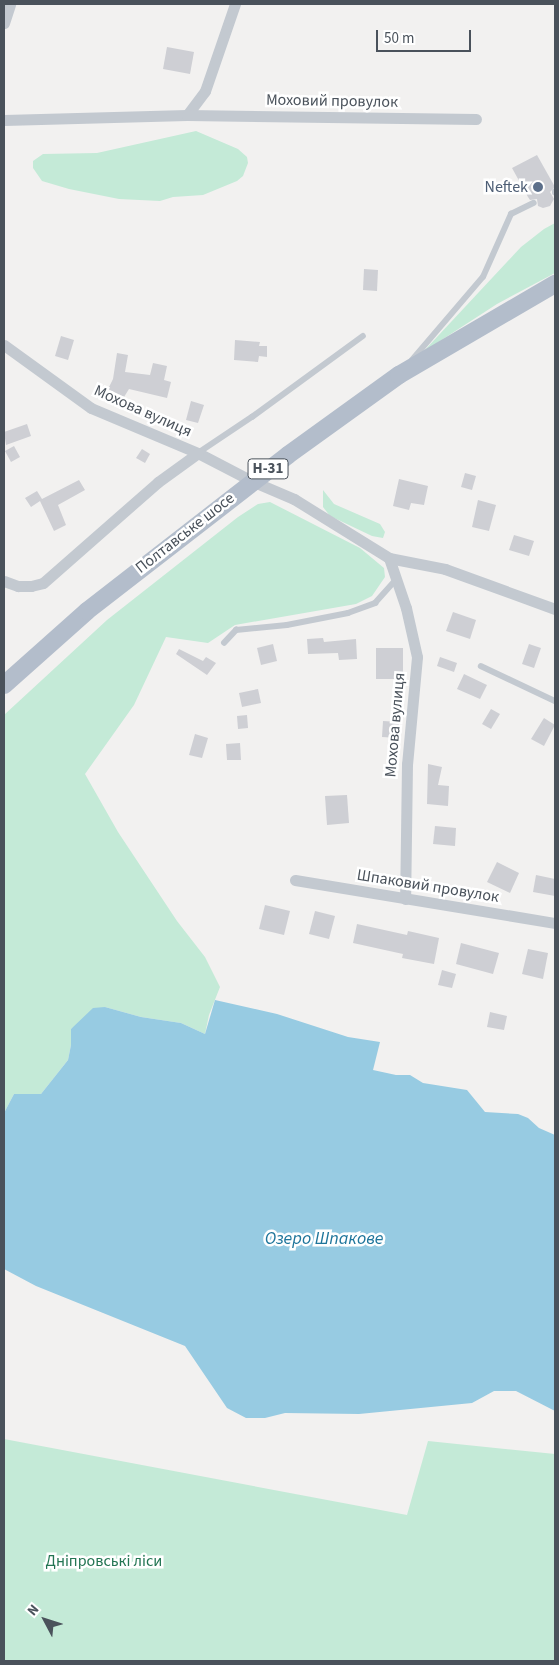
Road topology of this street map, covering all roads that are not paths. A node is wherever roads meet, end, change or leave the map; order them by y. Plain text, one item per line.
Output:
1 (10, 4) edge
2 (235, 4) edge
3 (4, 23) edge
4 (188, 115) junction
5 (476, 119) dead end
6 (4, 120) edge
7 (534, 203) dead end
8 (555, 284) edge
9 (363, 336) dead end
10 (4, 345) edge
11 (399, 375) junction
12 (198, 453) junction
13 (252, 481) junction
14 (389, 558) junction
15 (396, 580) junction
16 (4, 581) edge
17 (555, 609) edge
18 (224, 643) dead end
19 (481, 666) dead end
20 (4, 686) edge
21 (555, 701) edge
22 (295, 880) dead end
23 (405, 899) junction
24 (555, 923) edge

1 - 3 street
2 - 4 street
4 - 5 street, Моховий провулок
4 - 6 street, Моховий провулок
7 - 11 lane
8 - 11 main road, Полтавське шосе / Н-31
9 - 12 lane
10 - 12 street, Мохова вулиця
11 - 13 main road, Полтавське шосе / Н-31
12 - 13 street, Мохова вулиця
12 - 16 street, Мохова вулиця
13 - 14 street, Мохова вулиця
13 - 20 main road, Полтавське шосе / Н-31
14 - 15 street, Мохова вулиця
14 - 17 street, Мохова вулиця
15 - 18 lane
15 - 23 street, Мохова вулиця
19 - 21 lane
22 - 23 street, Шпаковий провулок
23 - 24 street, Шпаковий провулок

